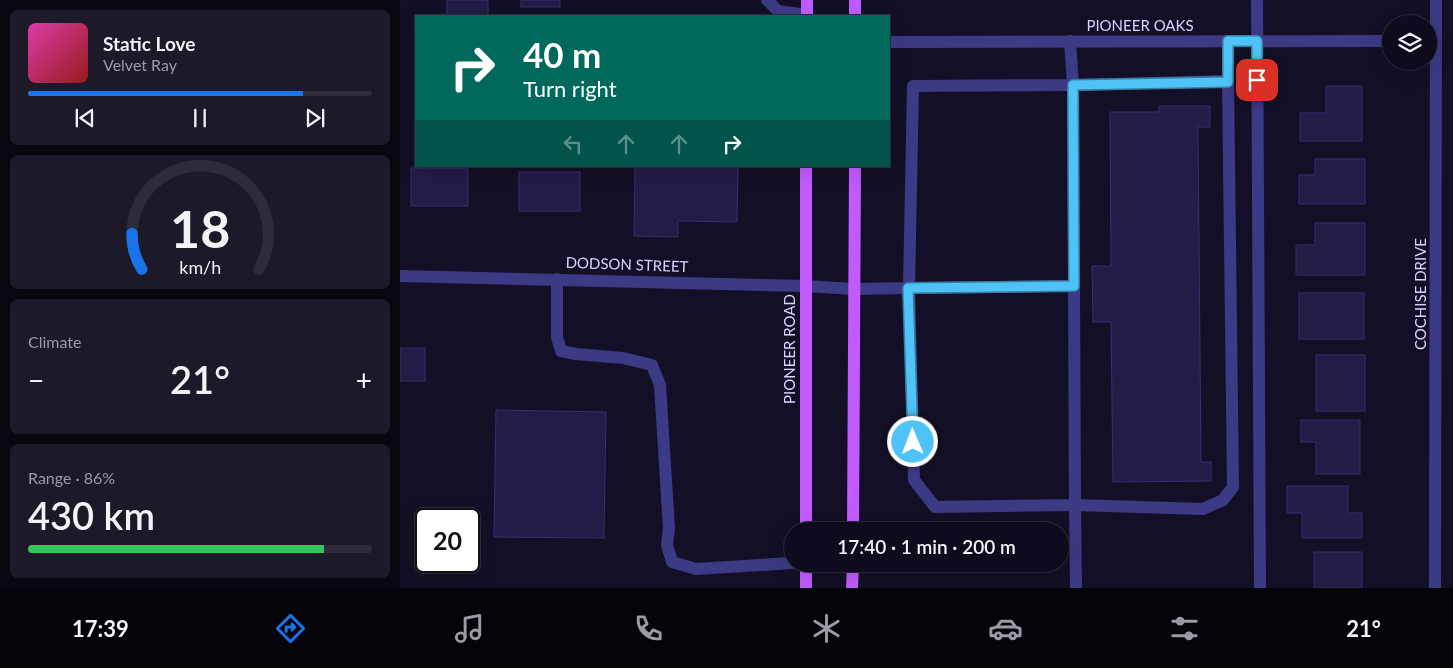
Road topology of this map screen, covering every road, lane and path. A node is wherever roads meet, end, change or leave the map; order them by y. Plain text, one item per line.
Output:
1 (767, 0) edge
2 (807, 0) edge
3 (855, 0) edge
4 (1257, 0) edge
5 (1436, 0) edge
6 (807, 15) edge
7 (855, 15) edge
8 (1435, 15) edge
9 (1382, 40) edge
10 (1070, 41) junction
11 (1228, 41) junction
12 (1257, 41) junction
13 (890, 42) edge
14 (1433, 70) edge
15 (1228, 82) junction
16 (1073, 85) junction
17 (806, 167) edge
18 (855, 167) edge
19 (400, 276) edge
20 (557, 279) junction
21 (805, 286) junction
22 (1074, 286) junction
23 (908, 288) junction
24 (854, 289) junction
25 (1075, 505) junction
26 (806, 522) edge
27 (853, 522) edge
28 (784, 564) edge
29 (806, 572) edge
30 (853, 572) edge
31 (806, 588) edge
32 (852, 588) edge
33 (1076, 588) edge
34 (1260, 588) edge
35 (1435, 588) edge

1 - 6 street
2 - 6 main road
3 - 7 main road
4 - 12 street
5 - 8 street, COCHISE DRIVE
9 - 12 street, PIONEER OAKS
10 - 11 street, PIONEER OAKS
10 - 13 street, PIONEER OAKS
10 - 16 street
11 - 12 street, PIONEER OAKS
11 - 15 street
12 - 34 street
14 - 35 street, COCHISE DRIVE
15 - 16 street
15 - 25 street
16 - 22 street
16 - 23 street
17 - 21 main road, PIONEER ROAD
18 - 24 main road
19 - 20 street, DODSON STREET
20 - 21 street, DODSON STREET
20 - 28 street
21 - 24 street, DODSON STREET
21 - 26 main road, PIONEER ROAD
22 - 23 street, DODSON STREET
22 - 25 street
23 - 24 street, DODSON STREET
23 - 25 street
24 - 27 main road
25 - 33 street
29 - 31 main road
30 - 32 main road

